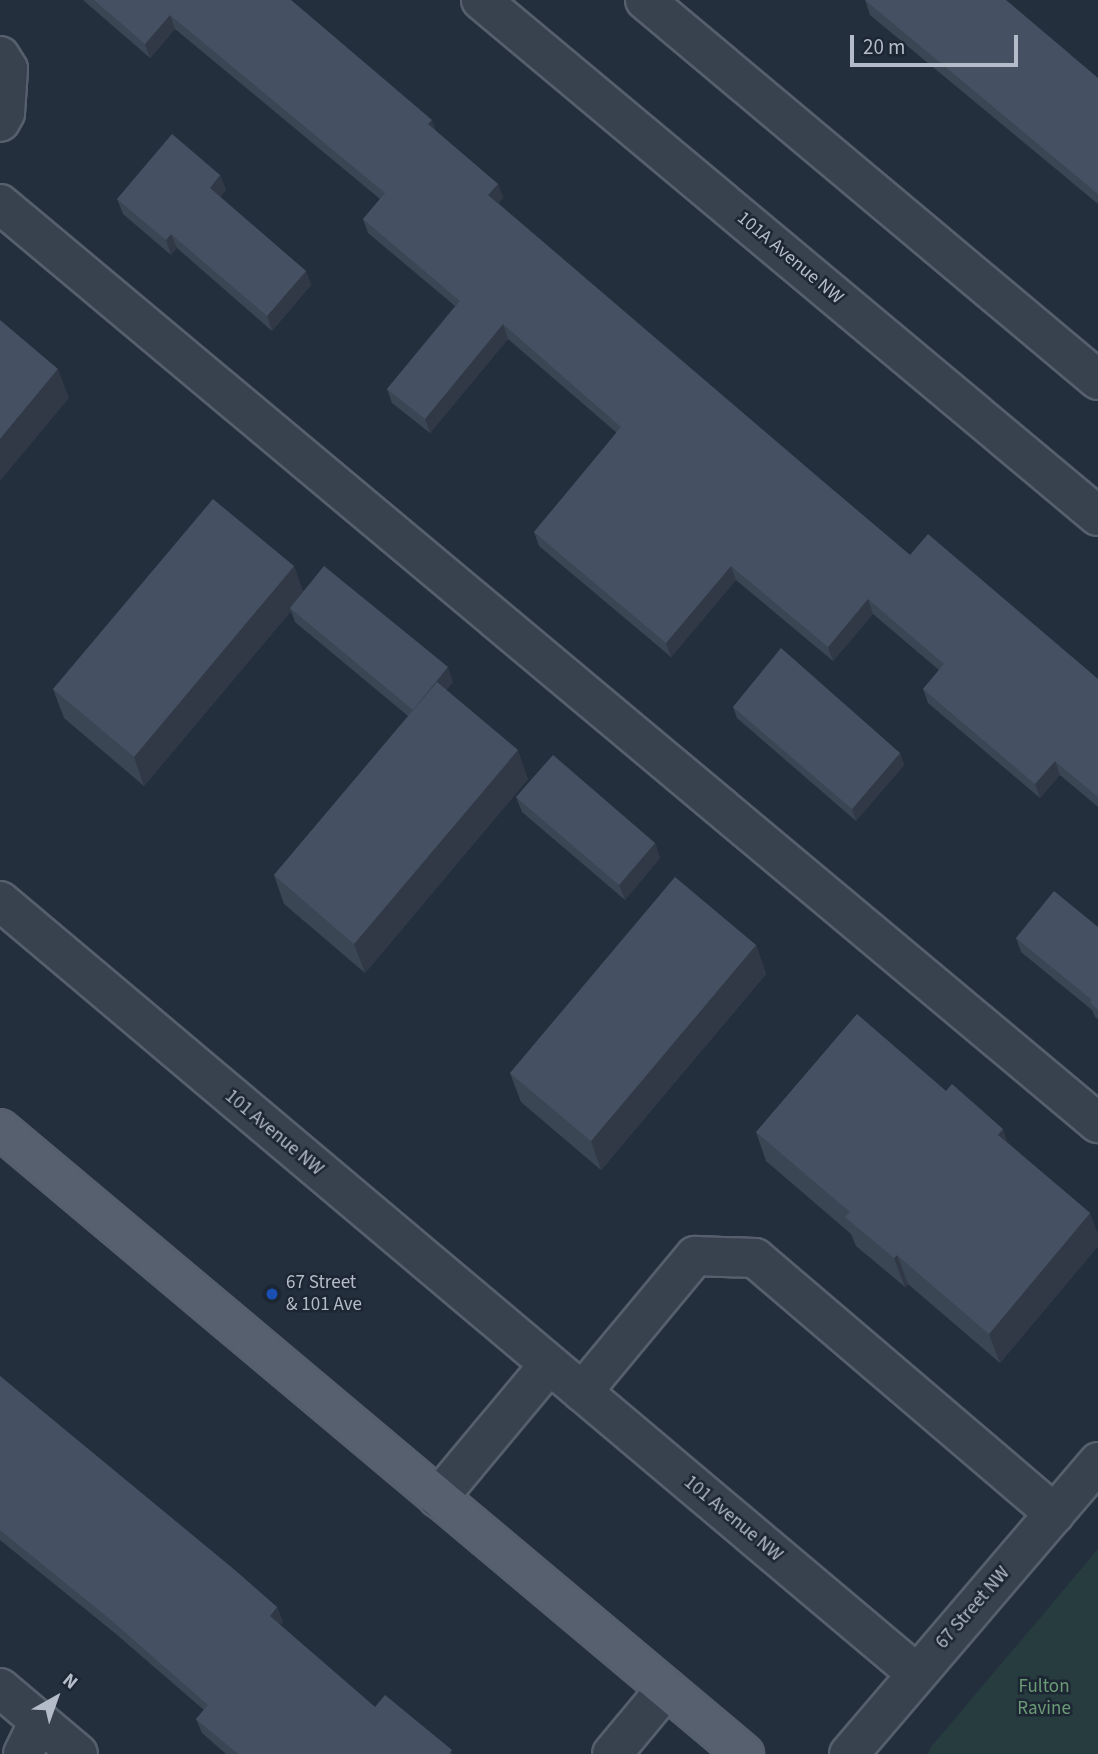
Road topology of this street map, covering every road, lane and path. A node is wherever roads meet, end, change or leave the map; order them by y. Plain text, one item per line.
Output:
1 (481, 0) edge
2 (645, 0) edge
3 (0, 56) edge
4 (0, 122) edge
5 (0, 204) edge
6 (1098, 380) edge
7 (1098, 516) edge
8 (0, 901) edge
9 (1098, 1123) edge
10 (0, 1129) edge
11 (549, 1365) junction
12 (582, 1392) junction
13 (1098, 1462) edge
14 (438, 1498) junction
15 (1055, 1514) junction
16 (917, 1674) junction
17 (0, 1688) edge
18 (666, 1689) junction
19 (31, 1737) edge
20 (78, 1754) edge
21 (612, 1754) edge
22 (744, 1754) edge
23 (849, 1754) edge

1 - 7 street, 101A Avenue NW
2 - 6 street
3 - 4 street
5 - 9 street
8 - 11 street, 101 Avenue NW
10 - 14 main road
11 - 12 street, 101 Avenue NW
11 - 14 street
12 - 15 street
12 - 16 street, 101 Avenue NW
13 - 15 street, 67 Street NW
14 - 18 main road
15 - 16 street, 67 Street NW
16 - 23 street, 67 Street NW
17 - 19 street
18 - 21 street
18 - 22 main road
19 - 20 street

